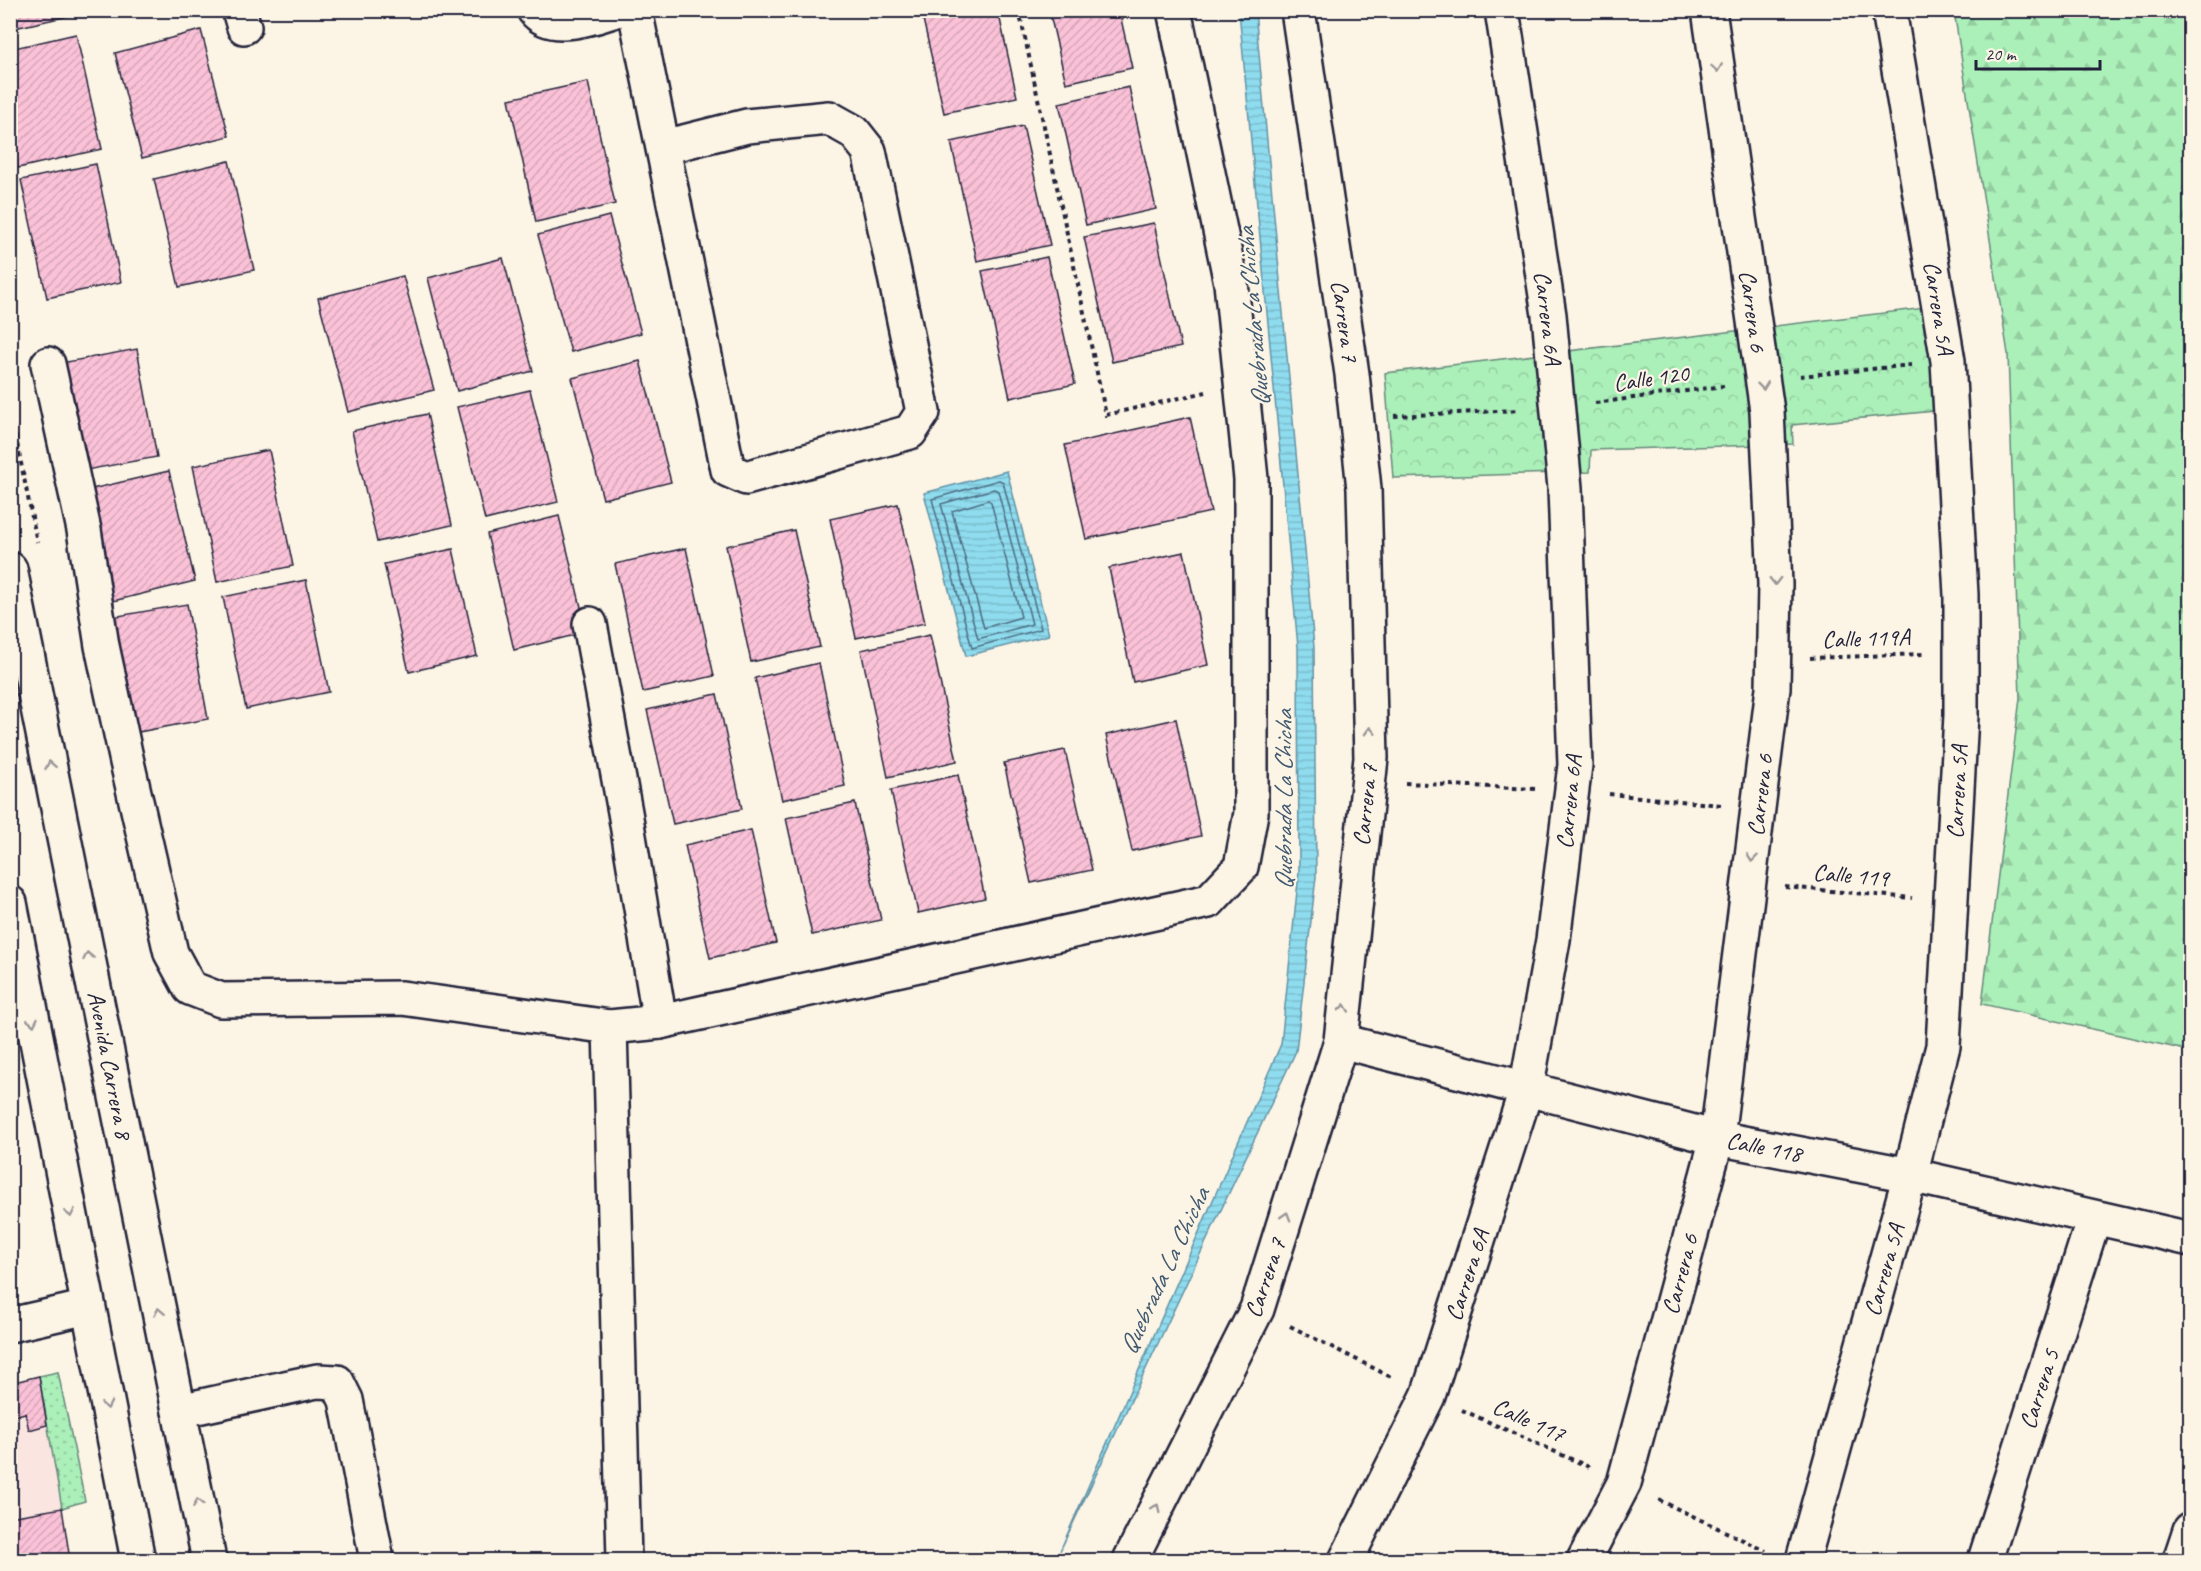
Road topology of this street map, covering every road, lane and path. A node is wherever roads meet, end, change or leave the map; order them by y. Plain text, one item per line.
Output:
1 (534, 10) edge
2 (616, 10) edge
3 (635, 10) edge
4 (1018, 10) edge
5 (1174, 10) edge
6 (1298, 10) edge
7 (1502, 10) edge
8 (1708, 10) edge
9 (1889, 10) edge
10 (664, 147) junction
11 (1948, 361) junction
12 (48, 364) dead end
13 (1762, 380) junction
14 (1241, 384) junction
15 (1558, 408) junction
16 (1358, 417) junction
17 (10, 569) edge
18 (590, 624) dead end
19 (1961, 652) junction
20 (1773, 660) junction
21 (1748, 884) junction
22 (1951, 901) junction
23 (10, 903) edge
24 (660, 1022) junction
25 (610, 1028) junction
26 (1341, 1041) junction
27 (1526, 1090) junction
28 (1717, 1138) junction
29 (1910, 1175) junction
30 (2094, 1218) junction
31 (2190, 1239) edge
32 (88, 1307) junction
33 (1257, 1309) junction
34 (10, 1325) edge
35 (1428, 1396) junction
36 (179, 1411) junction
37 (1624, 1483) junction
38 (2190, 1530) edge
39 (1790, 1558) edge
40 (138, 1560) edge
41 (208, 1560) edge
42 (377, 1560) edge
43 (624, 1560) edge
44 (1130, 1560) edge
45 (1346, 1560) edge
46 (1584, 1560) edge
47 (1984, 1560) edge
48 (2180, 1560) edge

1 - 2 street
3 - 10 street
4 - 14 path
5 - 14 street
6 - 16 street, Carrera 7
7 - 15 street, Carrera 6A
8 -> 13 street, Carrera 6
9 - 11 street, Carrera 5A
10 - 10 street
11 - 13 path, Calle 120
11 - 19 street, Carrera 5A
12 - 25 street
13 - 15 path, Calle 120
13 -> 20 street, Carrera 6
14 - 24 street
15 - 16 path, Calle 120
15 - 27 street, Carrera 6A
26 -> 16 street, Carrera 7
36 -> 17 street, Avenida Carrera 8
18 - 24 street
19 - 20 path, Calle 119A
19 - 22 street, Carrera 5A
20 -> 21 street, Carrera 6
21 - 22 path, Calle 119
21 - 28 street, Carrera 6
22 - 29 street, Carrera 5A
23 -> 32 street
24 - 25 street
25 - 43 street
26 - 27 street, Calle 118
33 -> 26 street, Carrera 7
27 - 28 street, Calle 118
27 - 35 street, Carrera 6A
28 - 29 street, Calle 118
28 - 37 street, Carrera 6
29 - 30 street, Calle 118
29 - 39 street, Carrera 5A
30 - 31 street, Calle 118
30 - 47 street, Carrera 5
32 - 34 street
32 -> 40 street
33 - 35 path, Calle 117
44 -> 33 street, Carrera 7
35 - 37 path, Calle 117
35 - 45 street, Carrera 6A
41 -> 36 street, Avenida Carrera 8
36 - 42 street
37 - 39 path, Calle 117
37 - 46 street, Carrera 6
38 - 48 street

